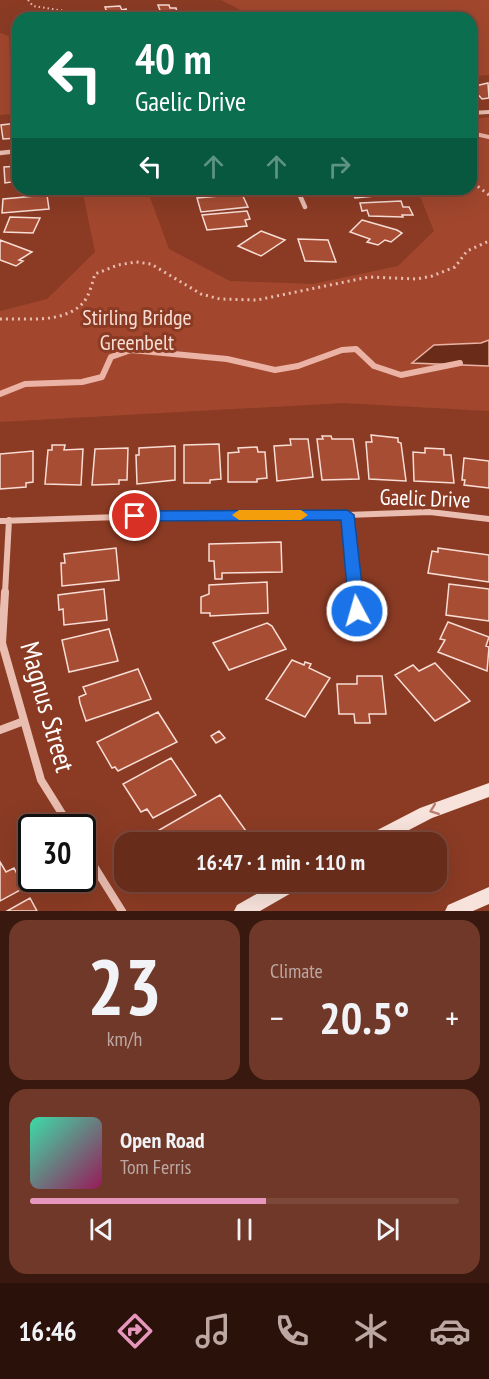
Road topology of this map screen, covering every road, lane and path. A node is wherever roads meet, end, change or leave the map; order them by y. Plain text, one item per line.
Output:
1 (28, 0) edge
2 (67, 12) edge
3 (477, 186) edge
4 (300, 195) edge
5 (489, 195) edge
6 (305, 207) dead end
7 (489, 241) edge
8 (0, 319) edge
9 (347, 515) junction
10 (489, 519) edge
11 (9, 520) junction
12 (0, 521) edge
13 (357, 611) dead end
14 (24, 721) junction
15 (0, 730) edge
16 (489, 790) edge
17 (62, 814) edge
18 (389, 832) edge
19 (96, 869) edge
20 (276, 892) edge
21 (489, 895) edge
22 (122, 911) edge
23 (243, 911) edge
24 (454, 911) edge

1 - 2 path
3 - 5 path
4 - 6 street
7 - 8 path
9 - 10 street, Gaelic Drive
9 - 11 street, Gaelic Drive
9 - 13 street
11 - 12 street, Gaelic Drive
11 - 14 street, Magnus Street
14 - 15 street
14 - 17 street, Magnus Street
16 -> 18 main road
19 - 22 street
20 - 23 main road
21 - 24 main road

